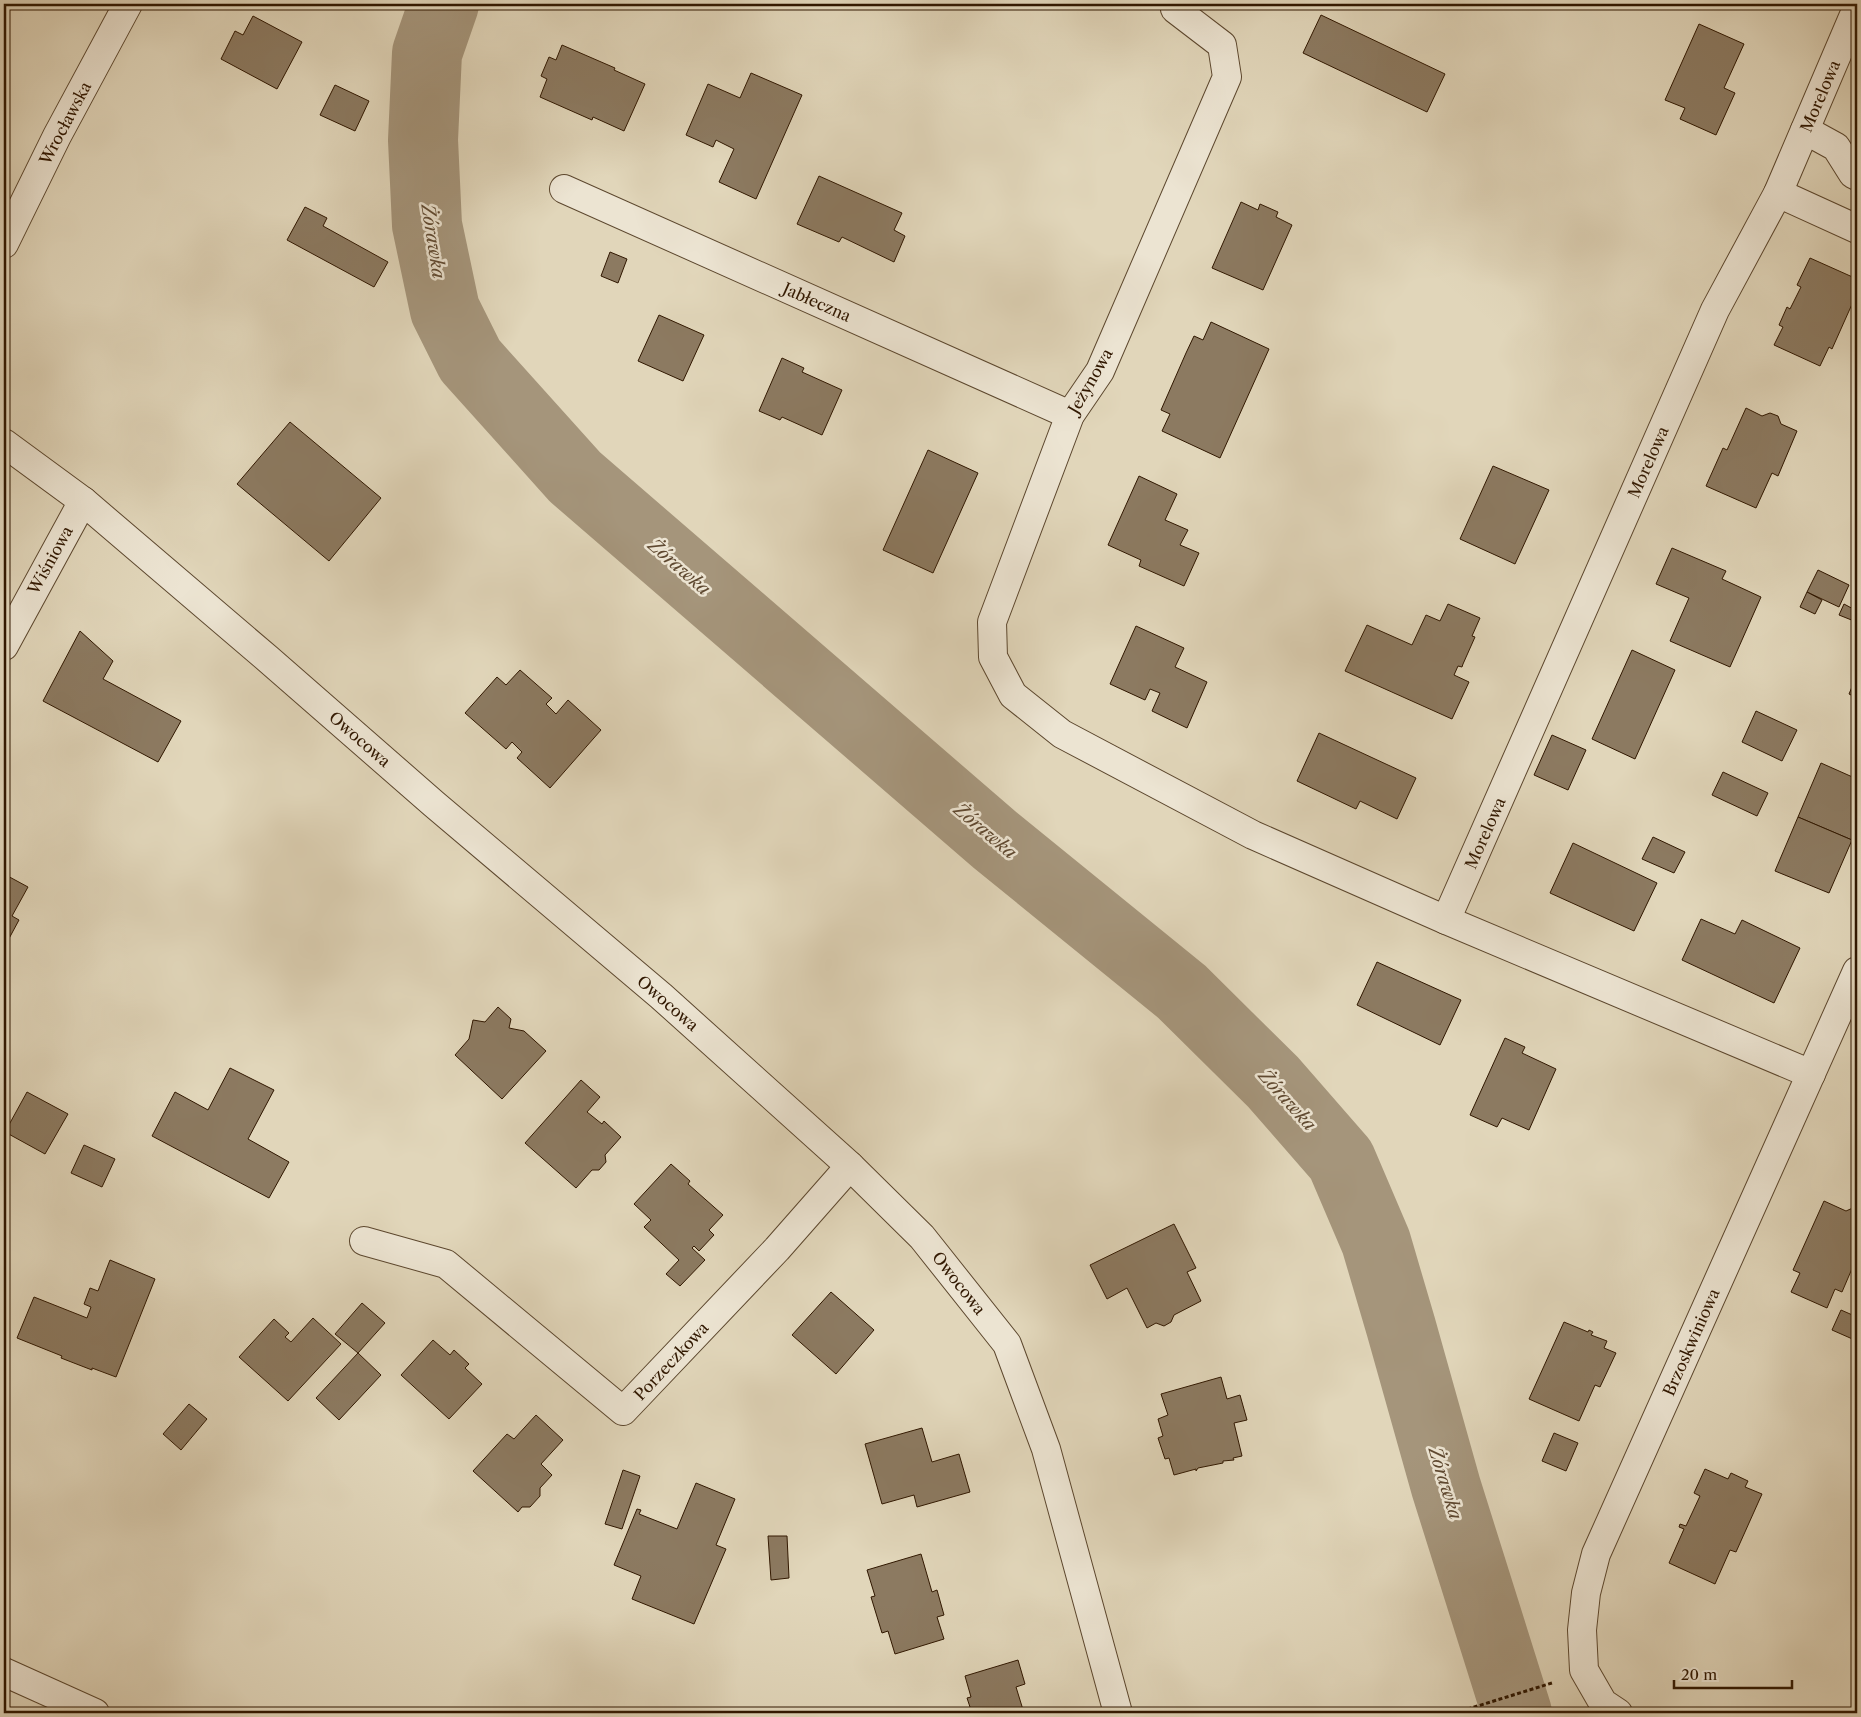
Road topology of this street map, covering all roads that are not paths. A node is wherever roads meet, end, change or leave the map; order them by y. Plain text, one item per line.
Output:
1 (128, 4) edge
2 (1177, 4) edge
3 (1857, 8) edge
4 (1805, 130) junction
5 (1857, 176) edge
6 (564, 189) dead end
7 (1778, 193) junction
8 (1857, 229) edge
9 (4, 244) edge
10 (1070, 415) junction
11 (4, 443) edge
12 (83, 501) junction
13 (4, 646) edge
14 (1446, 920) junction
15 (1857, 971) edge
16 (1811, 1074) junction
17 (850, 1166) junction
18 (364, 1241) dead end
19 (4, 1672) edge
20 (95, 1713) edge
21 (1118, 1713) edge
22 (1618, 1713) edge

1 - 9 street, Wrocławska
2 - 10 street, Jeżynowa
3 - 4 street, Morelowa
4 - 5 street
4 - 7 street, Morelowa
6 - 10 street, Jabłeczna
7 - 8 street
7 - 14 street, Morelowa
10 - 14 street, Jeżynowa
11 - 12 street, Owocowa
12 - 13 street, Wiśniowa
12 - 17 street, Owocowa
14 - 16 street
15 - 16 street, Brzoskwiniowa
16 - 22 street, Brzoskwiniowa
17 - 18 street, Porzeczkowa
17 - 21 street, Owocowa
19 - 20 street

